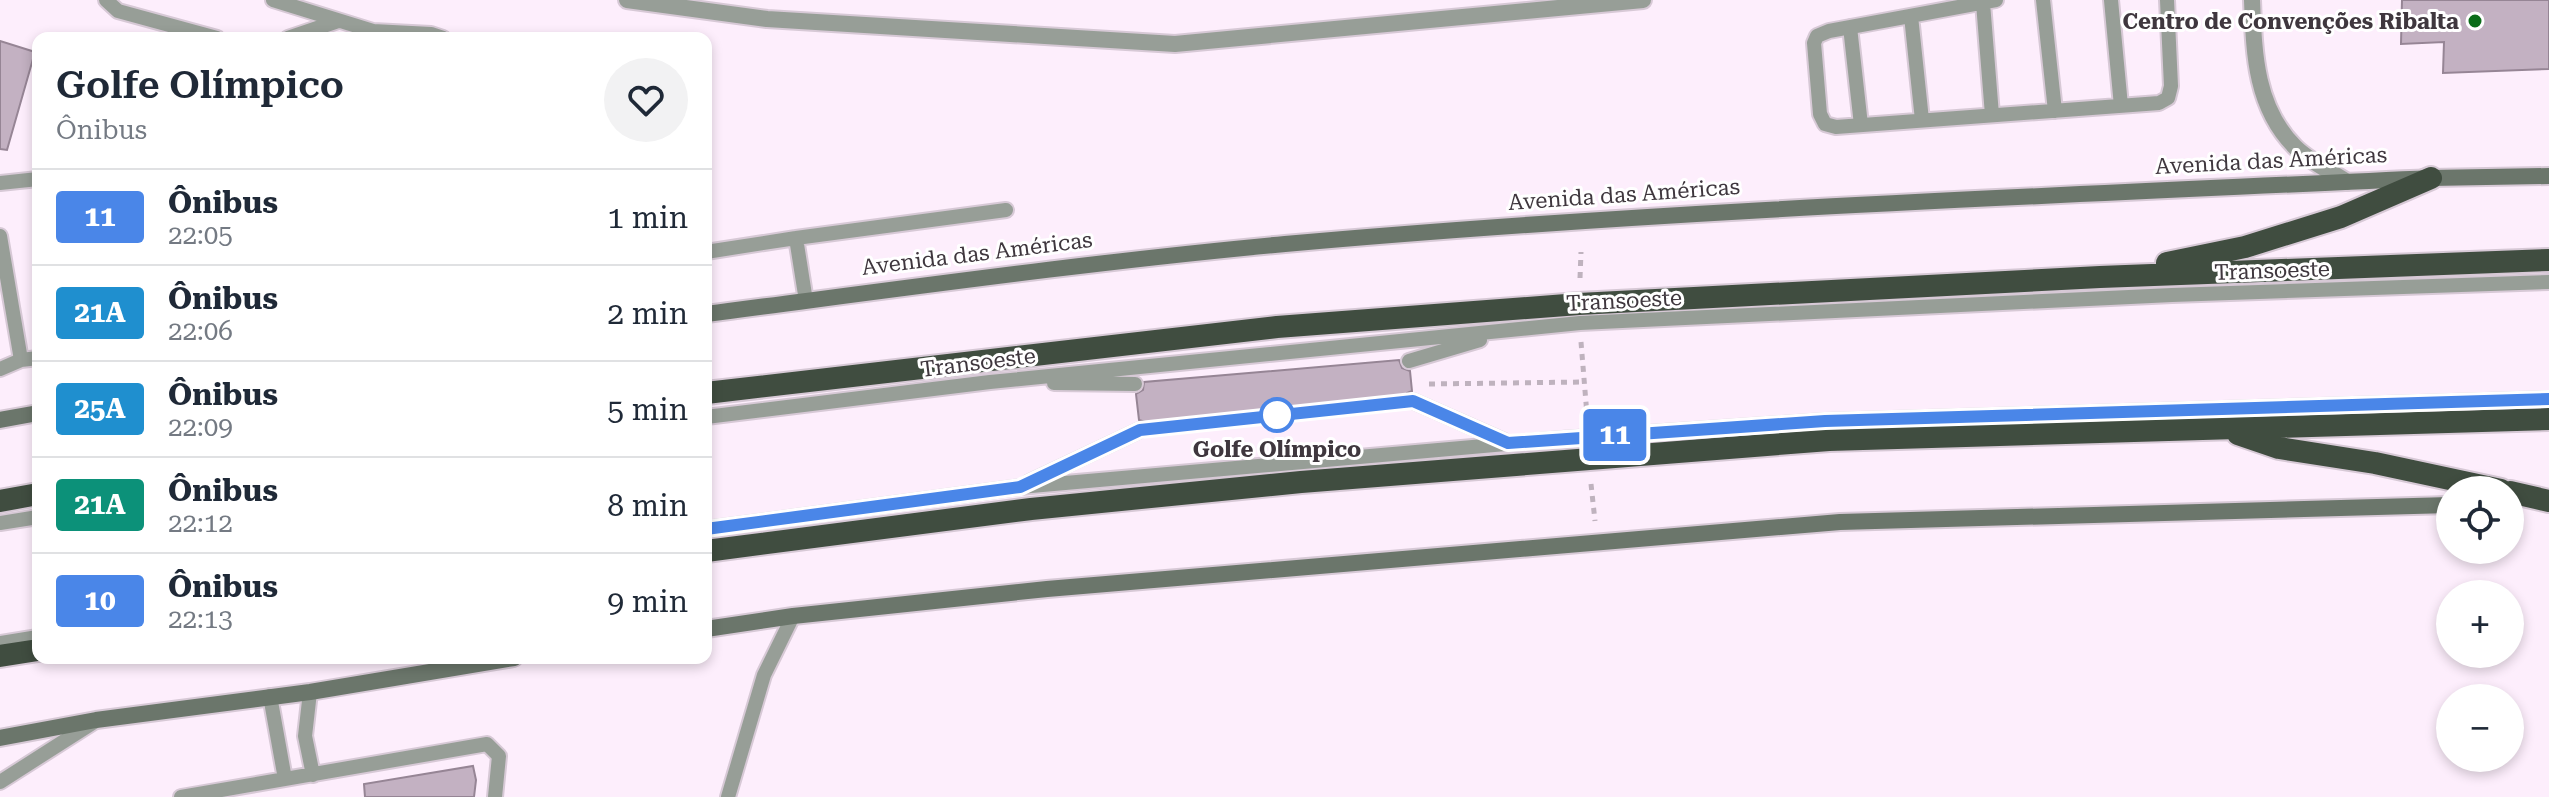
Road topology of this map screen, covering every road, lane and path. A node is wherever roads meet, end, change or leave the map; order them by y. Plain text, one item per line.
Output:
1 (106, 0) edge
2 (273, 0) edge
3 (627, 0) edge
4 (1643, 0) edge
5 (2043, 0) edge
6 (2111, 0) edge
7 (2167, 0) edge
8 (2252, 0) edge
9 (1990, 1) edge
10 (1911, 16) junction
11 (339, 21) junction
12 (1850, 27) junction
13 (195, 32) edge
14 (306, 32) edge
15 (366, 32) edge
16 (2121, 106) junction
17 (2055, 111) junction
18 (1992, 115) junction
19 (1922, 120) junction
20 (1861, 125) junction
21 (2549, 176) edge
22 (2431, 178) junction
23 (32, 180) edge
24 (2347, 182) junction
25 (0, 183) edge
26 (1006, 210) dead end
27 (0, 236) edge
28 (796, 238) junction
29 (712, 251) edge
30 (1581, 252) dead end
31 (2549, 260) edge
32 (2100, 277) junction
33 (2549, 282) edge
34 (1579, 291) dead end
35 (806, 301) junction
36 (712, 313) edge
37 (1512, 331) junction
38 (1581, 341) dead end
39 (32, 359) edge
40 (21, 360) junction
41 (1409, 361) dead end
42 (0, 369) edge
43 (990, 382) junction
44 (1584, 382) junction
45 (1135, 384) dead end
46 (1427, 384) dead end
47 (712, 392) edge
48 (2549, 399) edge
49 (1413, 401) dead end
50 (32, 414) edge
51 (712, 416) edge
52 (2549, 419) edge
53 (0, 420) edge
54 (1587, 427) dead end
55 (2221, 428) junction
56 (1140, 430) dead end
57 (1508, 443) junction
58 (2436, 476) edge
59 (1590, 479) dead end
60 (1020, 487) junction
61 (32, 495) edge
62 (2524, 496) edge
63 (0, 501) edge
64 (2549, 502) edge
65 (2524, 503) edge
66 (2436, 505) edge
67 (32, 518) edge
68 (1595, 521) dead end
69 (0, 523) edge
70 (712, 528) edge
71 (712, 550) edge
72 (793, 616) junction
73 (712, 628) edge
74 (32, 638) edge
75 (0, 643) edge
76 (32, 651) edge
77 (0, 656) edge
78 (478, 664) edge
79 (310, 692) junction
80 (270, 696) junction
81 (96, 720) junction
82 (0, 738) edge
83 (313, 775) junction
84 (285, 779) junction
85 (0, 782) edge
86 (181, 797) edge
87 (495, 797) edge
88 (728, 797) edge

1 - 13 lane
2 - 11 lane
3 - 4 street
5 - 17 lane
6 - 16 lane
7 - 16 lane
8 - 24 street
9 - 10 lane
9 - 18 lane
10 - 12 lane
10 - 19 lane
11 - 14 lane
11 - 15 lane
12 - 20 lane
12 - 20 lane
16 - 17 lane
17 - 18 lane
18 - 19 lane
19 - 20 lane
21 - 22 main road, Avenida das Américas
22 - 24 main road, Avenida das Américas
22 - 32 highway
23 - 25 lane
24 - 35 main road, Avenida das Américas
26 - 28 lane
27 - 40 lane
28 - 29 lane
28 - 35 lane
30 - 34 path
31 - 32 highway
32 - 47 highway
33 - 37 lane, Transoeste
35 - 36 main road, Avenida das Américas
37 - 41 lane
37 - 43 lane, Transoeste
38 - 44 path
39 - 40 lane
40 - 42 lane
43 - 45 lane
43 - 51 lane, Transoeste
44 - 46 path
44 - 54 path
48 - 57 lane
49 - 57 lane
50 - 53 main road
52 - 55 highway
55 - 58 highway
55 - 71 highway
56 - 60 lane
57 - 60 lane
59 - 68 path
60 - 70 lane
61 - 63 highway
62 - 64 highway
64 - 65 main road
66 - 72 main road
67 - 69 lane
72 - 73 main road
72 - 88 lane
74 - 75 lane
76 - 77 highway
78 - 79 main road
79 - 80 main road
79 - 83 lane
80 - 81 main road
80 - 84 lane
81 - 82 main road
81 - 85 lane
83 - 84 lane
83 - 87 lane
84 - 86 lane

